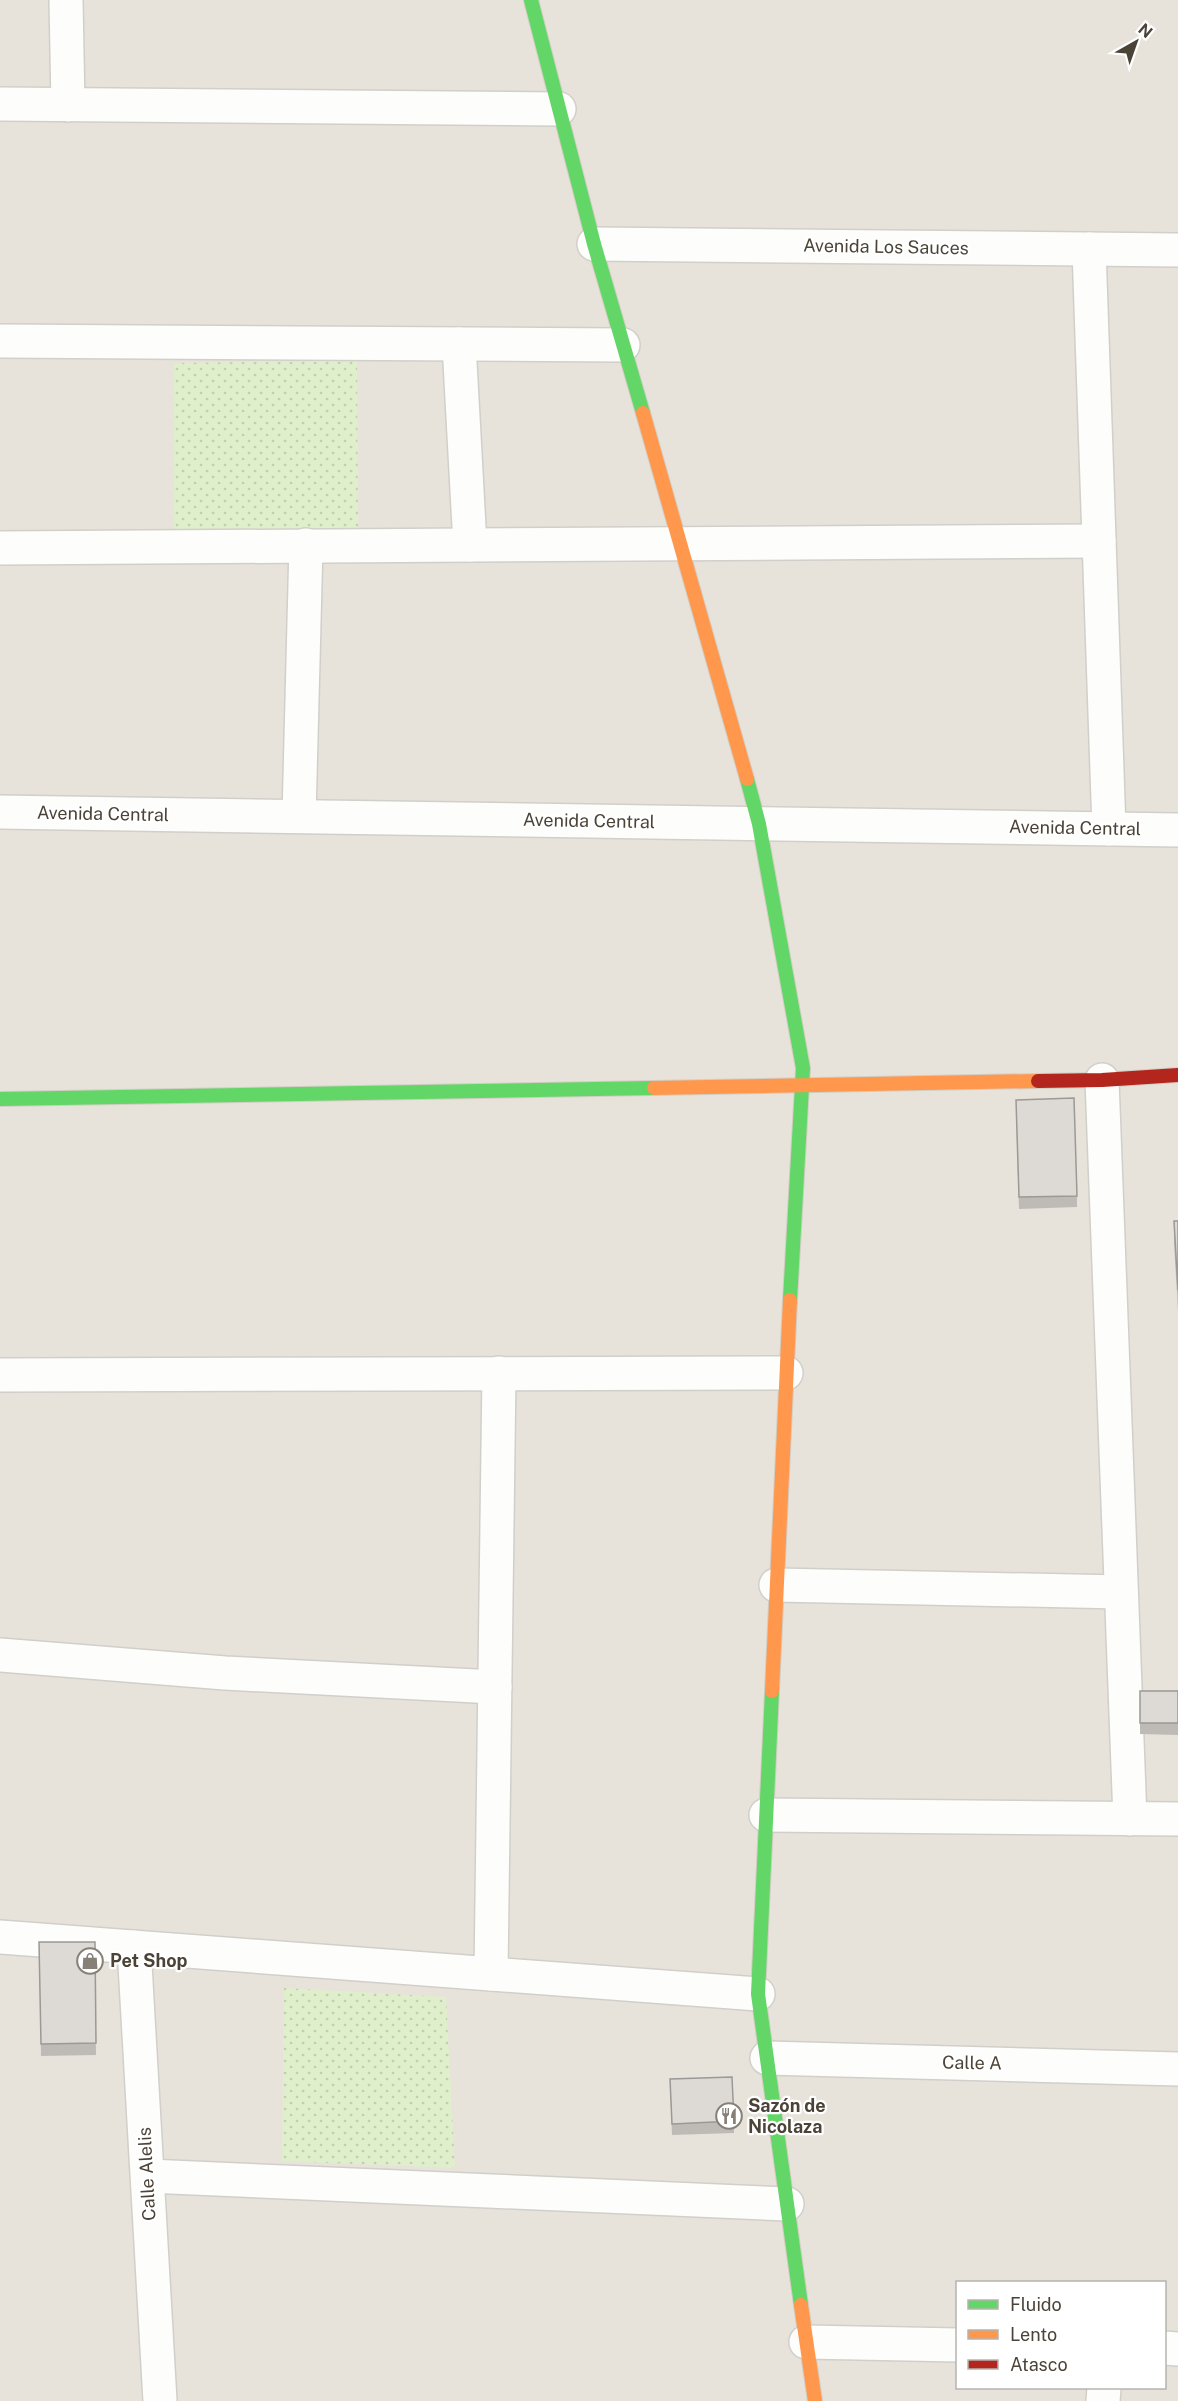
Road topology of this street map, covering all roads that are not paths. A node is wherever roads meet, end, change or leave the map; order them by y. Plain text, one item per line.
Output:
1 (66, 0) edge
2 (531, 0) edge
3 (0, 104) edge
4 (68, 105) junction
5 (559, 110) junction
6 (594, 244) junction
7 (1089, 249) junction
8 (1178, 250) edge
9 (0, 341) edge
10 (459, 344) junction
11 (623, 345) junction
12 (1099, 541) junction
13 (681, 544) junction
14 (306, 545) junction
15 (470, 545) junction
16 (0, 549) edge
17 (0, 812) edge
18 (299, 816) junction
19 (759, 824) junction
20 (1109, 829) junction
21 (1178, 830) edge
22 (1178, 1076) edge
23 (1102, 1080) junction
24 (802, 1085) junction
25 (0, 1099) edge
26 (786, 1372) junction
27 (499, 1373) junction
28 (0, 1375) edge
29 (776, 1585) junction
30 (1121, 1592) junction
31 (0, 1655) edge
32 (495, 1687) junction
33 (766, 1815) junction
34 (1130, 1819) junction
35 (1178, 1819) edge
36 (0, 1937) edge
37 (134, 1947) junction
38 (491, 1974) junction
39 (758, 1994) junction
40 (767, 2058) junction
41 (1178, 2069) edge
42 (148, 2176) junction
43 (787, 2204) junction
44 (806, 2342) junction
45 (956, 2345) edge
46 (160, 2401) edge
47 (815, 2401) edge

1 - 4 street
2 - 5 street
3 - 4 street
4 - 5 street
5 - 6 street
6 - 7 street, Avenida Los Sauces
6 - 11 street
7 - 8 street, Avenida Los Sauces
7 - 12 street
9 - 10 street
10 - 11 street
10 - 15 street
11 - 13 street
12 - 13 street
12 - 20 street
13 - 15 street
13 - 19 street
14 - 15 street
14 - 16 street
14 - 18 street
17 - 18 street, Avenida Central
18 - 19 street, Avenida Central
19 - 20 street, Avenida Central
19 - 24 street
20 - 21 street, Avenida Central
22 - 23 street
23 - 24 street
23 - 30 street
24 - 25 street
24 - 26 street
26 - 27 street
26 - 29 street
27 - 28 street
27 - 32 street
29 - 30 street
29 - 33 street
30 - 34 street
31 - 32 street
32 - 38 street
33 - 34 street
33 - 39 street
34 - 35 street
36 - 37 street
37 - 38 street
37 - 42 street, Calle Alelis
38 - 39 street
39 - 40 street
40 - 41 street, Calle A
40 - 43 street
42 - 43 street
42 - 46 street, Calle Alelis
43 - 44 street
44 - 45 street
44 - 47 street

